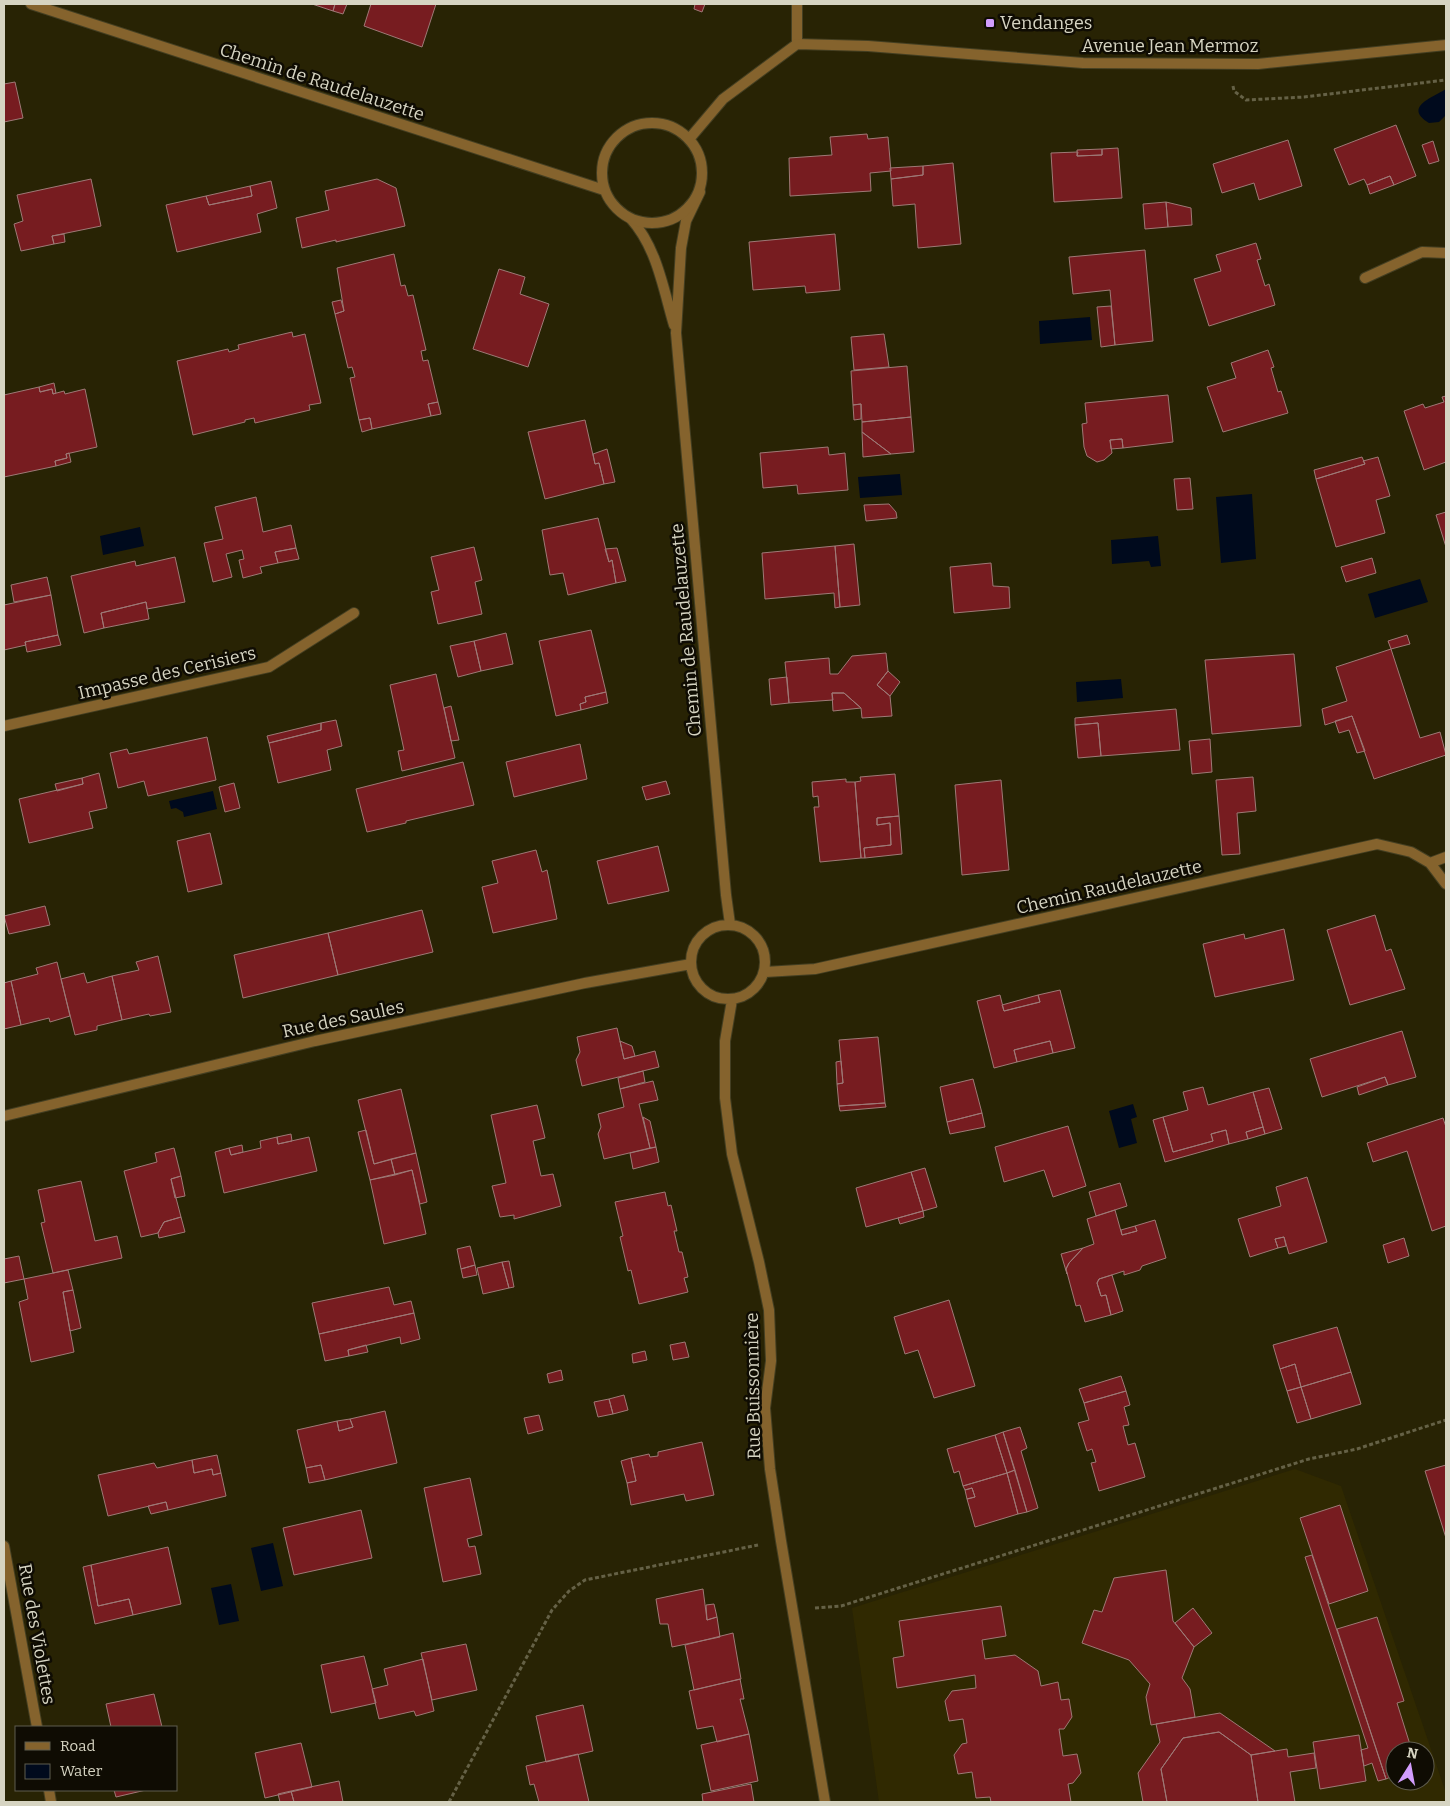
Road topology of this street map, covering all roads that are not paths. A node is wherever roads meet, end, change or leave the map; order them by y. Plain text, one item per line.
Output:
1 (31, 4) edge
2 (798, 4) edge
3 (797, 44) junction
4 (1446, 45) edge
5 (690, 138) junction
6 (604, 190) junction
7 (700, 192) junction
8 (631, 219) junction
9 (1446, 253) edge
10 (1365, 278) dead end
11 (676, 333) junction
12 (354, 613) dead end
13 (4, 726) edge
14 (1446, 857) edge
15 (1430, 863) junction
16 (1446, 884) edge
17 (730, 924) junction
18 (690, 964) junction
19 (765, 972) junction
20 (732, 1000) junction
21 (4, 1116) edge
22 (4, 1546) edge
23 (37, 1726) edge
24 (825, 1802) edge

1 - 6 street, Chemin de Raudelauzette
2 - 3 street
3 - 4 street, Avenue Jean Mermoz
3 - 5 street
5 - 6 street
5 - 7 street
6 - 8 street
7 - 8 street
7 - 11 street, Chemin de Raudelauzette
8 - 11 street, Chemin de Raudelauzette
9 - 10 street
11 - 17 street, Chemin de Raudelauzette
12 - 13 street, Impasse des Cerisiers
14 - 15 street
15 - 16 street, Chemin Raudelauzette
15 - 19 street, Chemin Raudelauzette
17 - 18 street
17 - 19 street
18 - 20 street
18 - 21 street, Rue des Saules
19 - 20 street
20 - 24 street, Rue Buissonnière
22 - 23 street, Rue des Violettes

